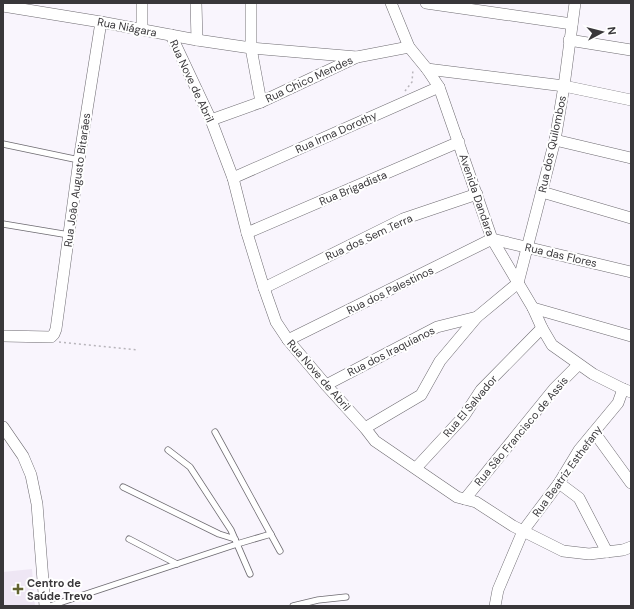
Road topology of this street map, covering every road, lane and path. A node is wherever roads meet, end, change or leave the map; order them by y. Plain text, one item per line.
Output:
1 (142, 3) edge
2 (196, 3) edge
3 (251, 3) edge
4 (391, 3) edge
5 (426, 3) edge
6 (575, 3) edge
7 (3, 6) edge
8 (101, 22) junction
9 (572, 24) junction
10 (142, 30) junction
11 (171, 35) junction
12 (197, 40) junction
13 (569, 40) junction
14 (251, 48) junction
15 (631, 50) edge
16 (412, 51) junction
17 (357, 57) junction
18 (427, 69) junction
19 (564, 86) junction
20 (439, 87) junction
21 (404, 92) dead end
22 (631, 100) edge
23 (261, 102) junction
24 (211, 120) junction
25 (555, 140) junction
26 (459, 142) junction
27 (3, 144) edge
28 (631, 158) edge
29 (79, 160) junction
30 (232, 178) junction
31 (542, 192) junction
32 (477, 194) junction
33 (631, 218) edge
34 (3, 224) edge
35 (247, 233) junction
36 (69, 235) junction
37 (492, 239) junction
38 (528, 247) junction
39 (631, 272) edge
40 (518, 283) junction
41 (264, 288) junction
42 (533, 308) junction
43 (477, 317) junction
44 (542, 328) junction
45 (3, 336) edge
46 (631, 336) edge
47 (51, 337) junction
48 (288, 340) junction
49 (138, 350) dead end
50 (578, 365) junction
51 (326, 385) junction
52 (627, 391) edge
53 (3, 427) edge
54 (365, 428) junction
55 (215, 432) dead end
56 (594, 432) junction
57 (168, 450) dead end
58 (416, 468) junction
59 (559, 483) junction
60 (631, 483) edge
61 (123, 487) dead end
62 (465, 499) junction
63 (523, 531) junction
64 (271, 534) junction
65 (129, 539) dead end
66 (236, 541) junction
67 (631, 546) edge
68 (280, 551) dead end
69 (607, 552) junction
70 (177, 564) junction
71 (250, 574) dead end
72 (346, 597) dead end
73 (45, 606) edge
74 (50, 606) edge
75 (293, 606) edge
76 (495, 606) edge

1 - 10 street
2 - 12 street
3 - 14 street
4 - 16 street, Avenida Dandara
5 - 9 street
6 - 9 street, Rua dos Quilombos
7 - 8 street, Rua Niágara
8 - 10 street, Rua Niágara
8 - 29 street, Rua João Augusto Bitarães
9 - 13 street, Rua dos Quilombos
10 - 11 street, Rua Niágara
11 - 12 street, Rua Niágara
11 - 24 street, Rua Nove de Abril
12 - 14 street, Rua Niágara
13 - 15 street
13 - 19 street, Rua dos Quilombos
14 - 17 street, Rua Niágara
14 - 23 street
16 - 17 street, Rua Chico Mendes
16 - 18 street, Avenida Dandara
16 - 21 path
17 - 23 street, Rua Chico Mendes
18 - 19 street
18 - 20 street, Avenida Dandara
19 - 22 street
19 - 25 street, Rua dos Quilombos
20 - 26 street, Avenida Dandara
20 - 30 street, Rua Irma Dorothy
23 - 24 street, Rua Chico Mendes
24 - 30 street, Rua Nove de Abril
25 - 28 street
25 - 31 street, Rua dos Quilombos
26 - 32 street, Avenida Dandara
26 - 35 street, Rua Brigadista
27 - 29 lane
29 - 36 street, Rua João Augusto Bitarães
30 - 35 street, Rua Nove de Abril
31 - 33 street
31 - 38 street, Rua dos Quilombos
32 - 37 street, Avenida Dandara
32 - 41 street, Rua dos Sem Terra
34 - 36 lane
35 - 41 street, Rua Nove de Abril
36 - 47 street, Rua João Augusto Bitarães
37 - 38 street, Rua das Flores
37 - 40 street, Avenida Dandara
37 - 48 street, Rua dos Palestinos
38 - 39 street, Rua das Flores
38 - 40 street, Rua dos Quilombos
40 - 42 street, Avenida Dandara
40 - 43 street, Rua dos Iraquianos
41 - 48 street, Rua Nove de Abril
42 - 44 street, Avenida Dandara
42 - 46 street
43 - 51 street, Rua dos Iraquianos
43 - 54 street
44 - 50 street, Avenida Dandara
44 - 58 street, Rua El Salvador
45 - 47 street
47 - 49 path
48 - 51 street, Rua Nove de Abril
50 - 52 street, Avenida Dandara
50 - 62 street, Rua Sâo Francisco de Assis
51 - 54 street, Rua Nove de Abril
52 - 56 street, Rua Beatriz Esthefany
53 - 73 street
54 - 58 street, Rua Nove de Abril
55 - 64 lane
56 - 59 street, Rua Beatriz Esthefany
56 - 60 street
57 - 66 lane
58 - 62 street, Rua Nove de Abril
59 - 63 street, Rua Beatriz Esthefany
59 - 69 street
61 - 66 lane
62 - 63 street, Rua Nove de Abril
63 - 69 street, Rua Nove de Abril
63 - 76 street, Rua Beatriz Esthefany
64 - 66 lane
64 - 68 lane
65 - 70 lane
66 - 70 lane
66 - 71 lane
67 - 69 street, Rua Nove de Abril
70 - 74 lane
72 - 75 lane

